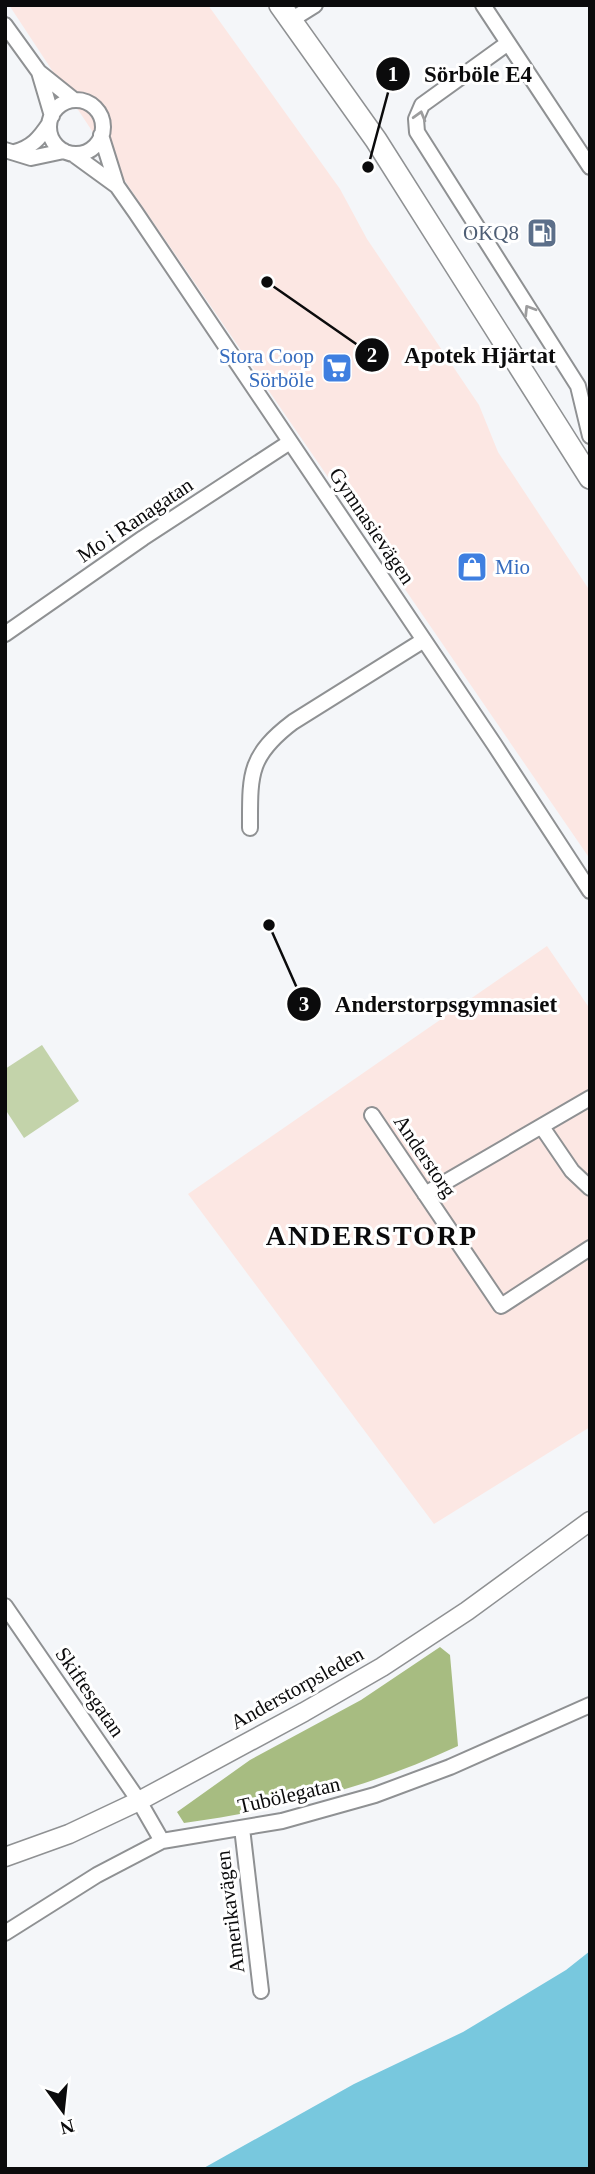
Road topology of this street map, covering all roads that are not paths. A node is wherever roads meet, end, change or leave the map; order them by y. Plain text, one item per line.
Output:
1 (315, 5) edge
2 (483, 5) edge
3 (286, 13) edge
4 (5, 25) edge
5 (508, 43) junction
6 (40, 72) junction
7 (74, 100) junction
8 (50, 120) junction
9 (102, 135) junction
10 (10, 151) edge
11 (68, 152) junction
12 (590, 167) edge
13 (117, 186) junction
14 (590, 436) edge
15 (290, 442) junction
16 (590, 478) edge
17 (5, 634) edge
18 (424, 640) junction
19 (250, 828) dead end
20 (590, 891) edge
21 (590, 1098) edge
22 (372, 1115) dead end
23 (541, 1127) junction
24 (590, 1188) edge
25 (425, 1194) junction
26 (590, 1248) edge
27 (590, 1521) edge
28 (5, 1606) edge
29 (590, 1704) edge
30 (139, 1801) junction
31 (242, 1828) junction
32 (162, 1840) junction
33 (5, 1857) edge
34 (5, 1933) edge
35 (261, 1991) dead end

1 - 3 street
2 - 5 street
3 - 16 highway
4 - 6 street
5 - 12 street
14 -> 5 street
6 - 7 street
6 - 8 street
7 - 8 street
7 - 9 street
8 - 10 street
8 - 11 street
9 - 11 street
9 - 13 street, Gymnasievägen
10 - 11 street
11 - 13 street, Gymnasievägen
13 - 15 street, Gymnasievägen
15 - 17 street, Mo i Ranagatan
15 - 18 street, Gymnasievägen
18 - 19 street
18 - 20 street, Gymnasievägen
21 - 23 street
22 - 25 street, Anderstorg
23 - 24 street
23 - 25 street
25 - 26 street, Anderstorg
27 - 30 main road, Anderstorpsleden
28 - 30 street, Skiftesgatan
29 - 31 street, Tubölegatan
30 - 32 street, Skiftesgatan
30 - 33 main road, Anderstorpsleden
31 - 32 street, Tubölegatan
31 - 35 street, Amerikavägen
32 - 34 street, Tubölegatan

